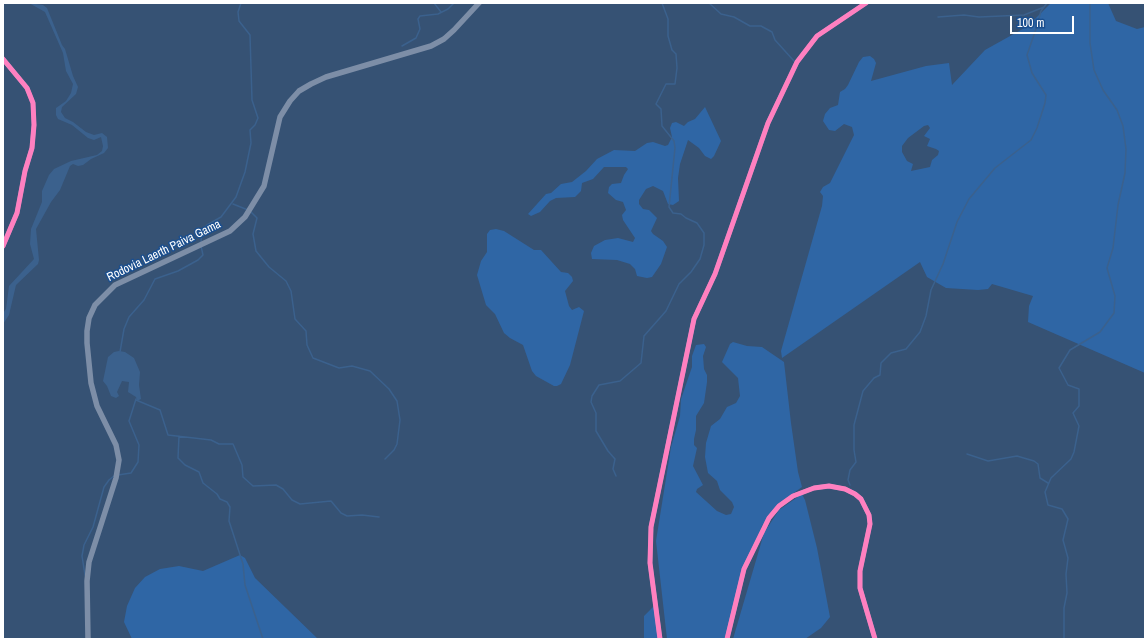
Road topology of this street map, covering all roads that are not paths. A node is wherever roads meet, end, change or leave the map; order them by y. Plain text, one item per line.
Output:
1 (479, 3) edge
2 (866, 3) edge
3 (3, 59) edge
4 (3, 246) edge
5 (88, 639) edge
6 (660, 639) edge
7 (727, 639) edge
8 (876, 639) edge

1 - 5 main road, Rodovia Laerth Paiva Gama
2 - 6 street
3 - 4 street
7 - 8 street

